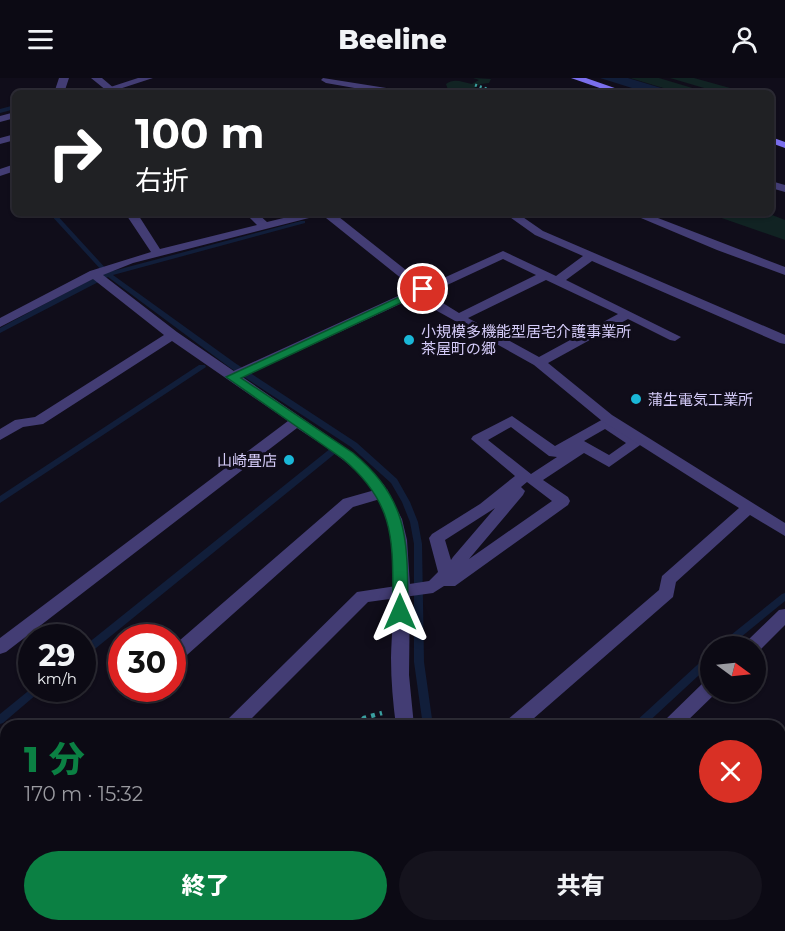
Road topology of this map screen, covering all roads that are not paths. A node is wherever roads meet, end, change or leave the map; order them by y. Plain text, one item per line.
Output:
1 (96, 78) edge
2 (148, 78) edge
3 (576, 78) edge
4 (323, 79) edge
5 (110, 89) junction
6 (107, 90) edge
7 (339, 90) edge
8 (383, 90) edge
9 (614, 90) edge
10 (133, 216) edge
11 (254, 216) edge
12 (305, 216) edge
13 (337, 216) edge
14 (514, 216) edge
15 (642, 216) edge
16 (264, 226) junction
17 (157, 253) junction
18 (591, 256) junction
19 (785, 271) edge
20 (100, 274) junction
21 (544, 276) junction
22 (557, 281) junction
23 (424, 290) junction
24 (626, 315) junction
25 (460, 317) junction
26 (0, 322) edge
27 (172, 335) junction
28 (675, 337) dead end
29 (785, 340) edge
30 (539, 362) junction
31 (240, 374) junction
32 (296, 422) junction
33 (613, 425) junction
34 (0, 435) edge
35 (382, 493) junction
36 (749, 508) junction
37 (785, 530) edge
38 (447, 574) junction
39 (414, 590) junction
40 (785, 615) edge
41 (763, 636) edge
42 (186, 646) edge
43 (0, 647) edge
44 (700, 697) edge
45 (238, 720) edge
46 (404, 720) edge
47 (519, 720) edge
48 (676, 720) edge

1 - 5 street
2 - 5 street
3 - 9 main road
4 - 7 street
4 - 8 street
5 - 6 street
10 - 17 street
11 - 16 street
12 - 16 street
13 - 23 street
14 - 18 street
15 - 19 street
16 - 17 street
17 - 20 street
18 - 22 street
18 - 29 street
20 - 26 street
20 - 27 street
21 - 22 street
21 - 23 street
21 - 25 street
22 - 24 street
23 - 25 street
23 - 31 street
24 - 28 street
24 - 30 street
25 - 30 street
27 - 31 street
27 - 34 street
30 - 33 street
31 - 32 street
32 - 35 street
32 - 43 street
33 - 36 street
33 - 38 street
33 - 38 street
33 - 38 street
35 - 39 street
35 - 42 street
36 - 37 street
36 - 47 street
38 - 39 street
39 - 45 street
39 - 46 street
40 - 41 street
44 - 48 street

